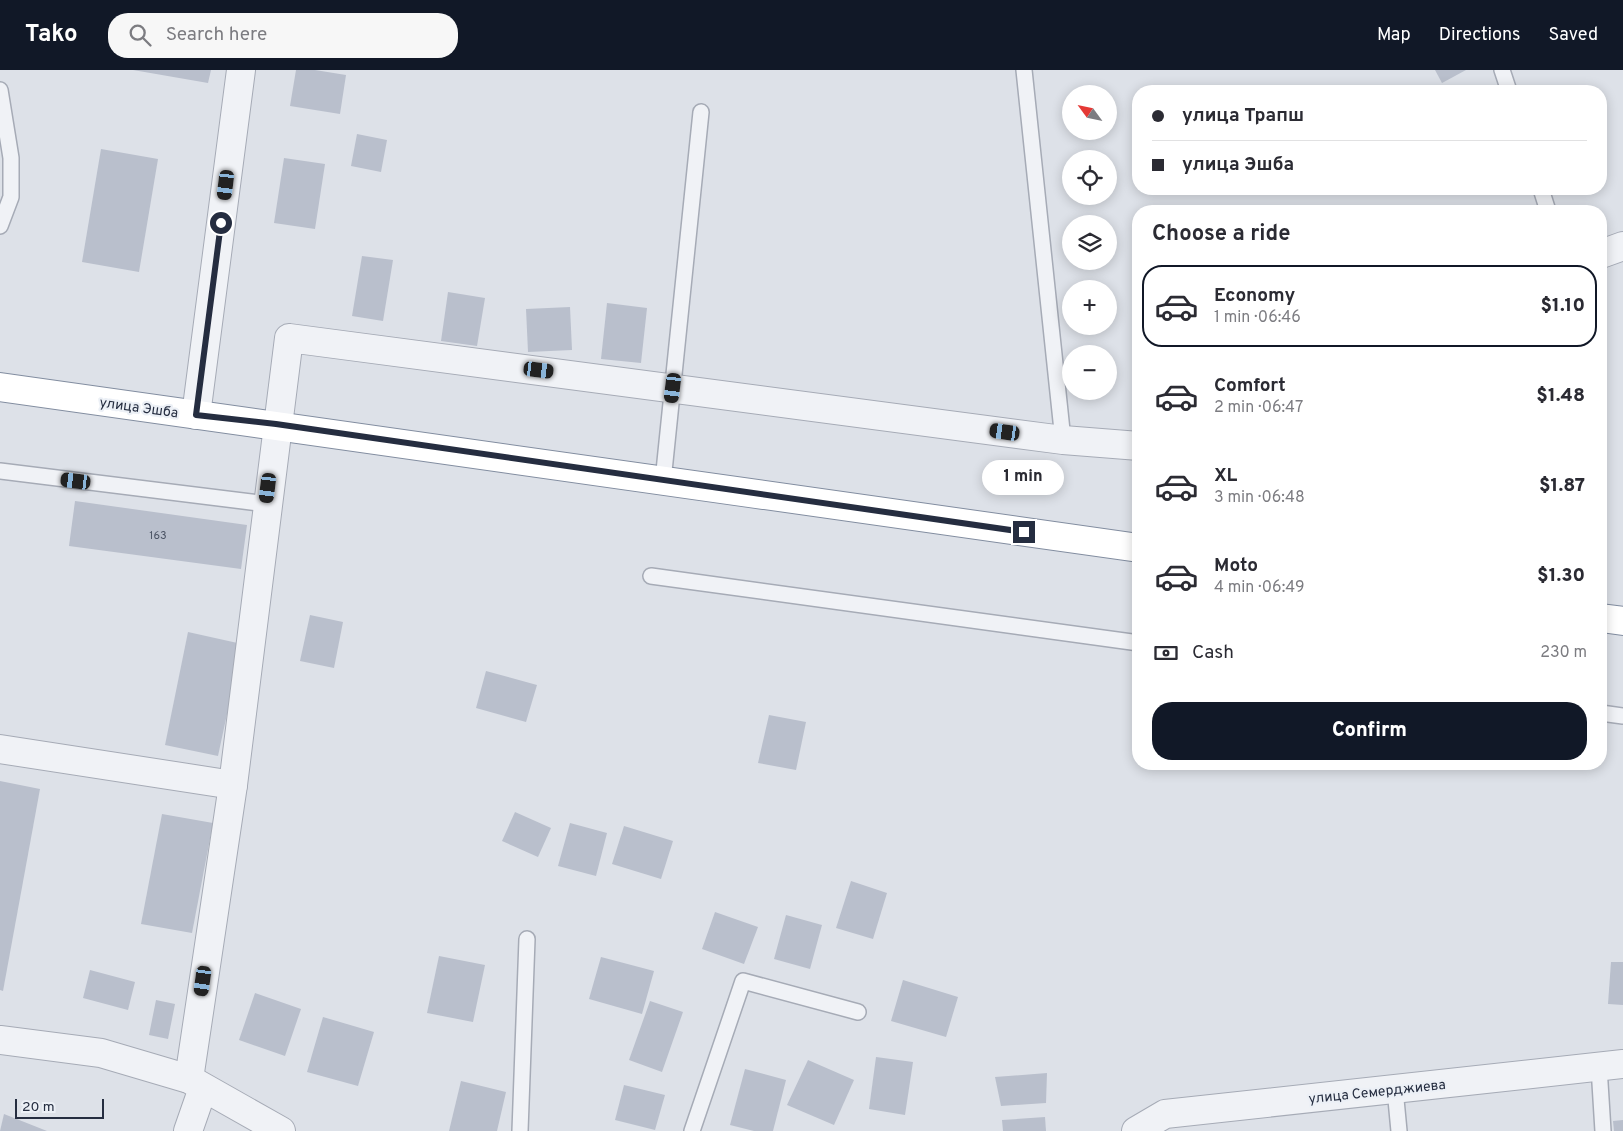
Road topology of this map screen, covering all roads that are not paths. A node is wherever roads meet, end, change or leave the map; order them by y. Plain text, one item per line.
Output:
1 (241, 70) edge
2 (1024, 70) edge
3 (1502, 70) edge
4 (1507, 85) edge
5 (0, 90) edge
6 (701, 112) dead end
7 (0, 226) edge
8 (1623, 246) edge
9 (1607, 252) edge
10 (0, 387) edge
11 (673, 388) junction
12 (196, 415) junction
13 (276, 424) junction
14 (1063, 440) junction
15 (1132, 445) edge
16 (0, 471) edge
17 (663, 481) junction
18 (267, 504) junction
19 (1132, 547) edge
20 (651, 576) dead end
21 (1607, 619) edge
22 (1623, 621) edge
23 (1132, 643) edge
24 (1607, 714) edge
25 (1623, 716) edge
26 (0, 748) edge
27 (232, 785) junction
28 (527, 939) dead end
29 (858, 1012) dead end
30 (0, 1040) edge
31 (1611, 1065) edge
32 (196, 1084) junction
33 (1395, 1089) junction
34 (188, 1131) edge
35 (281, 1131) edge
36 (520, 1131) edge
37 (692, 1131) edge
38 (1136, 1131) edge
39 (1399, 1131) edge
40 (1603, 1131) edge

1 - 12 street
2 - 14 lane
3 - 4 lane
5 - 7 lane
6 - 11 lane
8 - 9 street
10 - 12 highway, улица Эшба
11 - 13 street
11 - 14 street
11 - 17 lane
12 - 13 highway, улица Эшба
13 - 17 highway, улица Эшба
13 - 18 street
14 - 15 street
16 - 18 lane
17 - 19 highway, улица Эшба
18 - 27 street
20 - 23 lane
21 - 22 highway
24 - 25 lane
26 - 27 street
27 - 32 street
28 - 36 lane
29 - 37 lane
30 - 32 street
31 - 33 street, улица Семерджиева
31 - 40 lane
32 - 34 street
32 - 35 street
33 - 38 street, улица Семерджиева
33 - 39 lane

